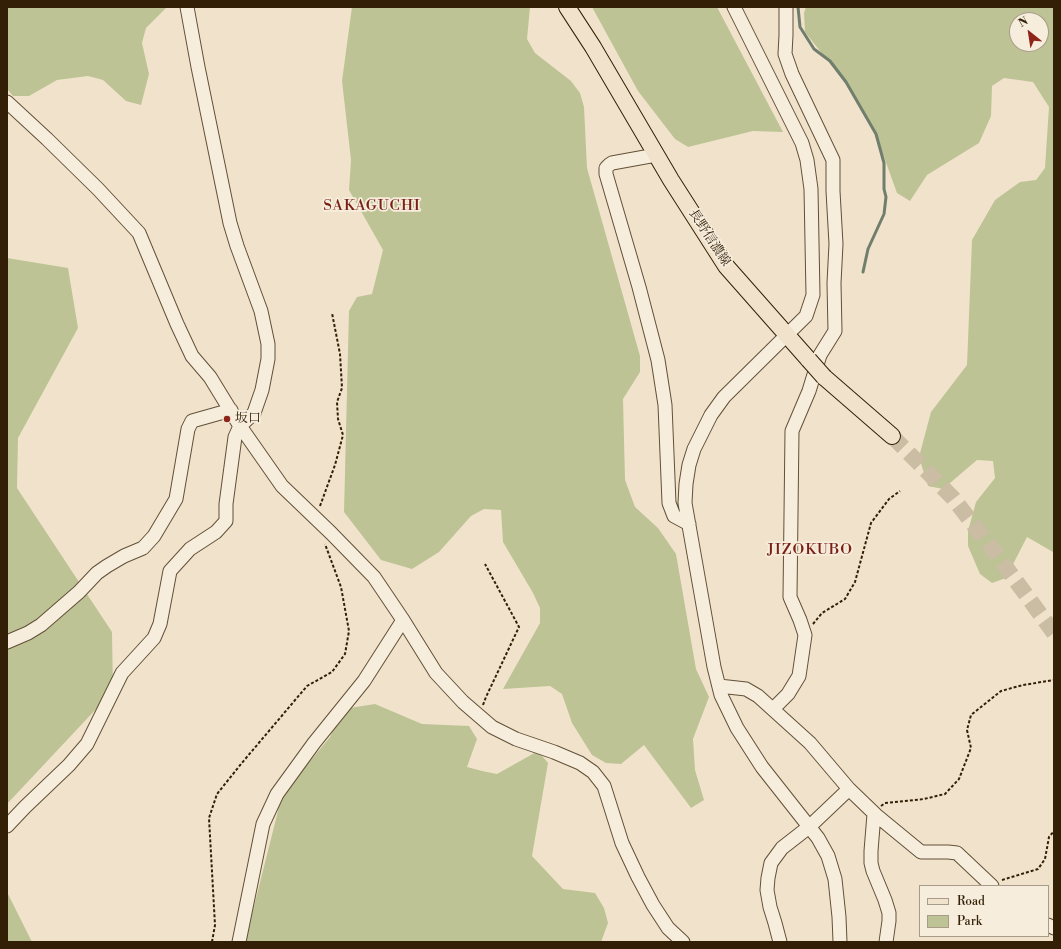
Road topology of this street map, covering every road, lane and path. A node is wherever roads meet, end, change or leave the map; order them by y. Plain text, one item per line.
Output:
1 (187, 7) edge
2 (567, 7) edge
3 (734, 7) edge
4 (786, 7) edge
5 (7, 102) edge
6 (656, 155) junction
7 (332, 313) dead end
8 (787, 335) junction
9 (231, 410) junction
10 (240, 426) junction
11 (892, 436) tunnel mouth
12 (900, 490) dead end
13 (316, 518) junction
14 (689, 524) junction
15 (324, 539) dead end
16 (485, 564) dead end
17 (403, 620) junction
18 (805, 635) junction
19 (7, 642) edge
20 (1054, 680) edge
21 (719, 686) junction
22 (773, 709) junction
23 (480, 716) junction
24 (849, 788) junction
25 (873, 812) junction
26 (7, 826) edge
27 (809, 827) junction
28 (1054, 831) edge
29 (990, 885) edge
30 (212, 942) edge
31 (240, 942) edge
32 (682, 942) edge
33 (780, 942) edge
34 (840, 942) edge
35 (886, 942) edge

1 - 10 street
2 - 6 main road, 長野信濃線
3 - 8 street
4 - 18 street
5 - 9 street
6 - 8 main road, 長野信濃線
6 - 14 street
7 - 13 path
8 - 11 main road, 長野信濃線, bridge
8 - 14 street
9 - 10 street
9 - 19 street
10 - 13 street
10 - 26 street
12 - 18 path
13 - 17 street
14 - 21 street
15 - 30 path
16 - 23 path
17 - 23 street
17 - 31 street
18 - 22 street
20 - 25 path
21 - 22 street
21 - 27 street
22 - 24 street
23 - 32 street
24 - 25 street
24 - 27 street
25 - 29 street
25 - 35 street
27 - 33 street
27 - 34 street
28 - 29 path

